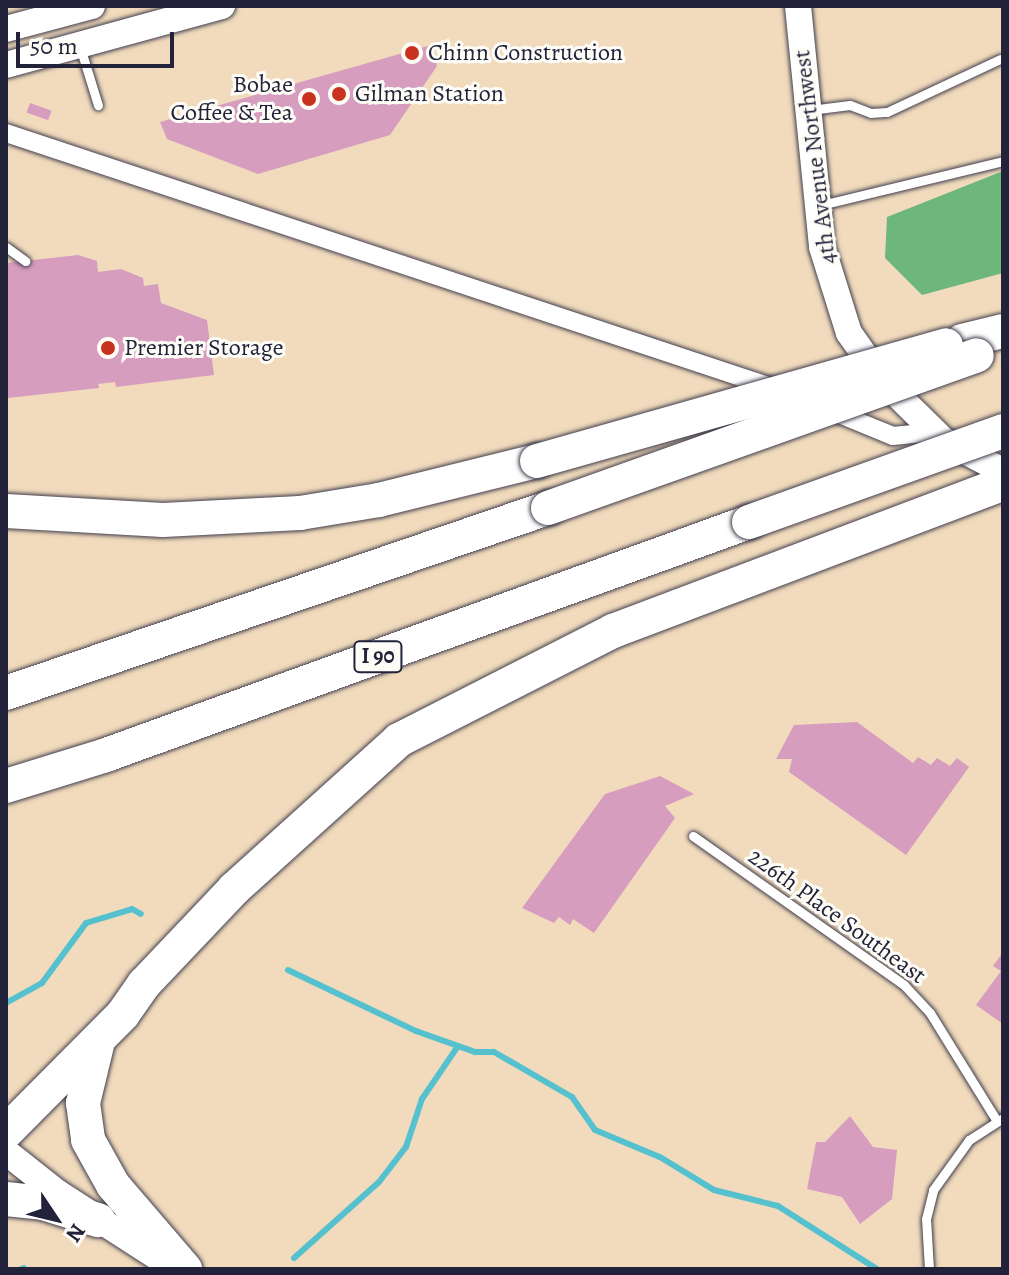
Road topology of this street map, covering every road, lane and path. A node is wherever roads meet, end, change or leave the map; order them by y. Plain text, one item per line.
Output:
1 (92, 6) edge
2 (220, 6) edge
3 (798, 6) edge
4 (6, 29) edge
5 (79, 45) junction
6 (1000, 59) dead end
7 (6, 65) edge
8 (98, 105) dead end
9 (806, 110) junction
10 (6, 133) edge
11 (1003, 161) edge
12 (818, 206) junction
13 (6, 247) edge
14 (25, 261) dead end
15 (1003, 331) edge
16 (981, 347) edge
17 (1003, 431) edge
18 (934, 432) junction
19 (1003, 471) edge
20 (1003, 484) edge
21 (6, 511) edge
22 (6, 693) edge
23 (6, 786) edge
24 (693, 836) dead end
25 (99, 1038) junction
26 (1000, 1119) edge
27 (6, 1132) edge
28 (6, 1152) edge
29 (6, 1199) edge
30 (98, 1220) junction
31 (176, 1269) edge
32 (185, 1269) edge
33 (929, 1269) edge

1 - 4 street
2 - 5 street
3 - 9 street, 4th Avenue Northwest
5 - 7 street
5 - 8 lane
6 - 9 lane
9 - 12 street, 4th Avenue Northwest
10 - 18 street
11 - 12 lane
12 - 18 street, 4th Avenue Northwest
13 - 14 lane
15 - 16 highway
16 - 21 highway, bridge
16 - 22 highway, bridge
17 - 23 highway, I 90, bridge
18 - 19 street, 4th Avenue Northwest
20 - 25 highway
24 - 26 lane, 226th Place Southeast
25 - 27 highway
25 - 32 highway
26 - 33 lane
28 - 30 street
29 - 30 highway
30 - 31 street

